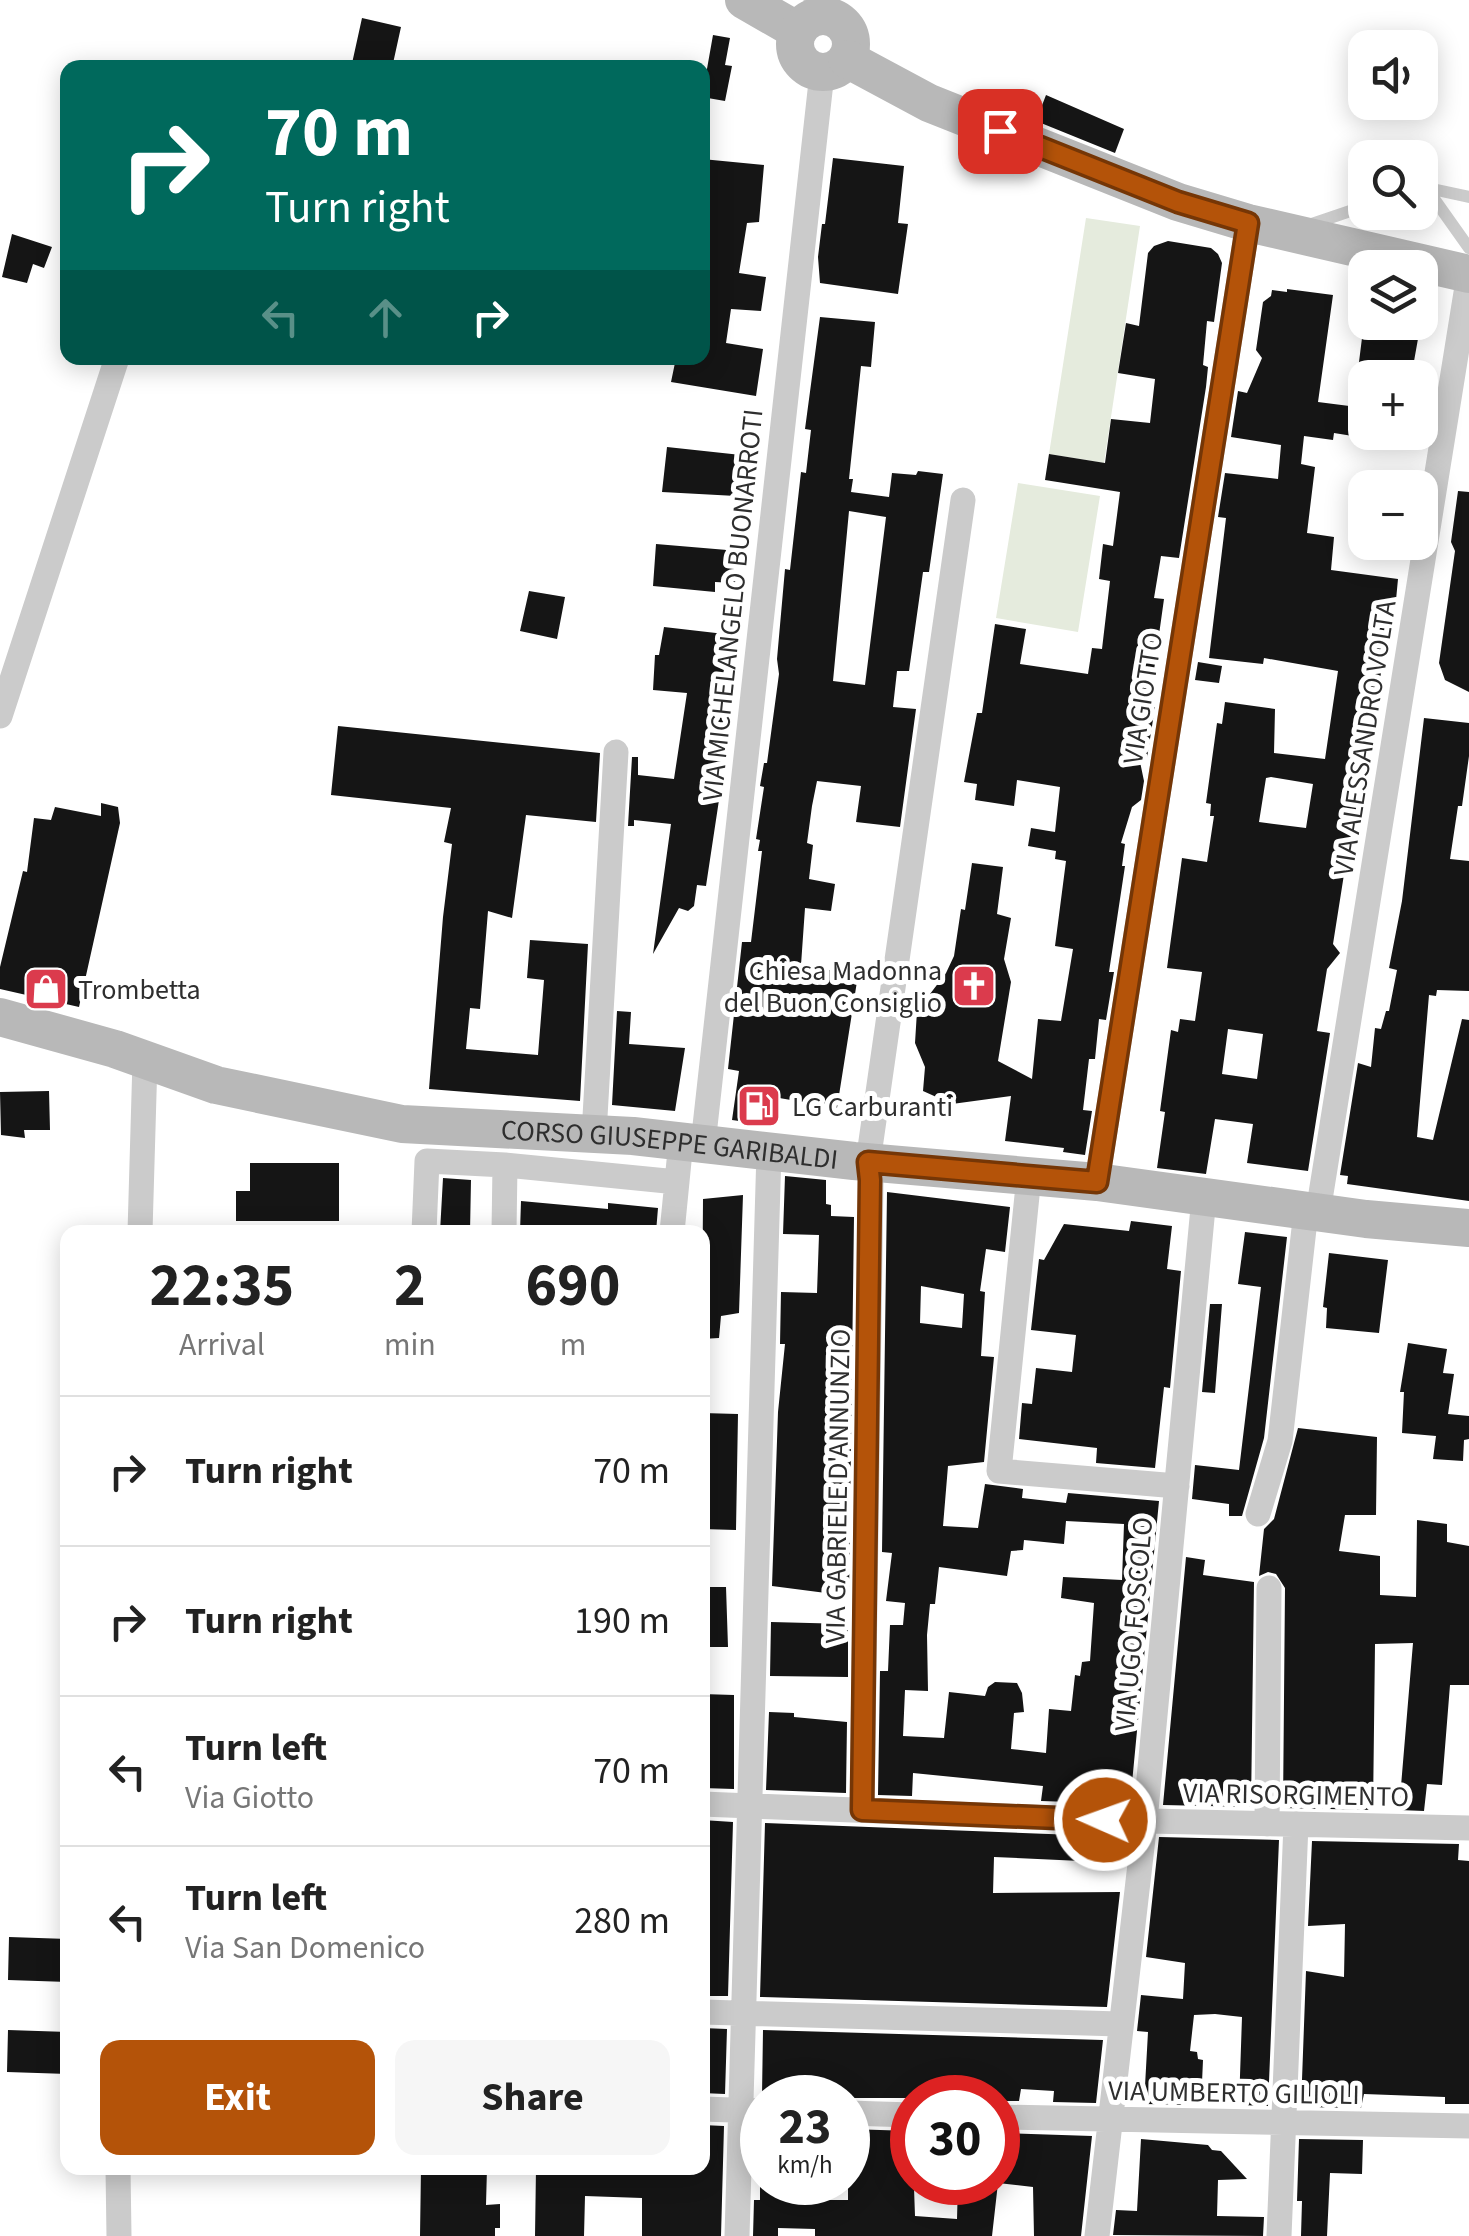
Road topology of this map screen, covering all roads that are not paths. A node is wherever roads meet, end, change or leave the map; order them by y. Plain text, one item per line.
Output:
1 (744, 0) edge
2 (811, 16) edge
3 (834, 66) junction
4 (1438, 190) edge
5 (1469, 197) edge
6 (1438, 208) edge
7 (1348, 212) edge
8 (1248, 223) junction
9 (1288, 232) junction
10 (1469, 248) edge
11 (1469, 271) edge
12 (115, 365) edge
13 (963, 500) dead end
14 (0, 716) edge
15 (616, 752) dead end
16 (0, 1017) edge
17 (146, 1060) junction
18 (594, 1134) junction
19 (692, 1142) junction
20 (769, 1151) junction
21 (868, 1162) junction
22 (505, 1165) junction
23 (1029, 1176) junction
24 (677, 1182) junction
25 (1097, 1182) junction
26 (1204, 1197) junction
27 (1312, 1211) junction
28 (140, 1225) edge
29 (424, 1225) edge
30 (504, 1225) edge
31 (673, 1225) edge
32 (1469, 1228) edge
33 (1177, 1486) junction
34 (1258, 1514) dead end
35 (1269, 1588) dead end
36 (710, 1804) edge
37 (749, 1806) junction
38 (862, 1810) junction
39 (1144, 1821) junction
40 (1267, 1824) junction
41 (1296, 1824) junction
42 (1469, 1828) edge
43 (710, 2012) edge
44 (742, 2012) junction
45 (1120, 2024) junction
46 (747, 2075) edge
47 (710, 2109) edge
48 (740, 2110) edge
49 (1020, 2118) edge
50 (1108, 2120) junction
51 (1281, 2123) junction
52 (1469, 2126) edge
53 (118, 2175) edge
54 (740, 2205) edge
55 (120, 2236) edge
56 (737, 2236) edge
57 (1097, 2236) edge
58 (1278, 2236) edge

1 - 2 street
2 - 3 street
3 - 8 street
3 - 19 street, VIA MICHELANGELO BUONARROTI
4 - 5 lane
6 - 10 lane
7 - 9 lane
8 - 9 street
8 - 25 street, VIA GIOTTO
9 - 11 street
11 - 27 street, VIA ALESSANDRO VOLTA
12 - 14 street
13 - 21 street, VIA GABRIELE D'ANNUNZIO
15 - 18 street
16 - 17 street, CORSO GIUSEPPE GARIBALDI
17 - 18 street, CORSO GIUSEPPE GARIBALDI
17 - 28 street
18 - 19 street, CORSO GIUSEPPE GARIBALDI
19 - 20 street, CORSO GIUSEPPE GARIBALDI
19 - 24 street, VIA MICHELANGELO BUONARROTI
20 - 21 street, CORSO GIUSEPPE GARIBALDI
20 - 37 street
21 - 23 street, CORSO GIUSEPPE GARIBALDI
21 - 38 street, VIA GABRIELE D'ANNUNZIO
22 - 24 street
22 - 29 street
22 - 30 street
23 - 25 street, CORSO GIUSEPPE GARIBALDI
23 - 33 street
24 - 31 street, VIA MICHELANGELO BUONARROTI
25 - 26 street, CORSO GIUSEPPE GARIBALDI
26 - 27 street, CORSO GIUSEPPE GARIBALDI
26 - 33 street, VIA UGO FOSCOLO
27 - 32 street, CORSO GIUSEPPE GARIBALDI
27 - 34 street, VIA ALESSANDRO VOLTA
33 - 39 street, VIA UGO FOSCOLO
35 - 40 street
36 - 37 street, VIA RISORGIMENTO
37 - 38 street, VIA RISORGIMENTO
37 - 44 street
38 - 39 street, VIA RISORGIMENTO
39 - 40 street, VIA RISORGIMENTO
39 - 45 street, VIA UGO FOSCOLO
40 - 41 street, VIA RISORGIMENTO
41 - 42 street, VIA RISORGIMENTO
41 - 51 street
43 - 44 street
44 - 45 street
44 - 46 street
45 - 50 street, VIA UGO FOSCOLO
47 - 48 street
49 - 50 street, VIA UMBERTO GILIOLI
50 - 51 street, VIA UMBERTO GILIOLI
50 - 57 street, VIA UGO FOSCOLO
51 - 52 street, VIA UMBERTO GILIOLI
51 - 58 street
53 - 55 street
54 - 56 street

